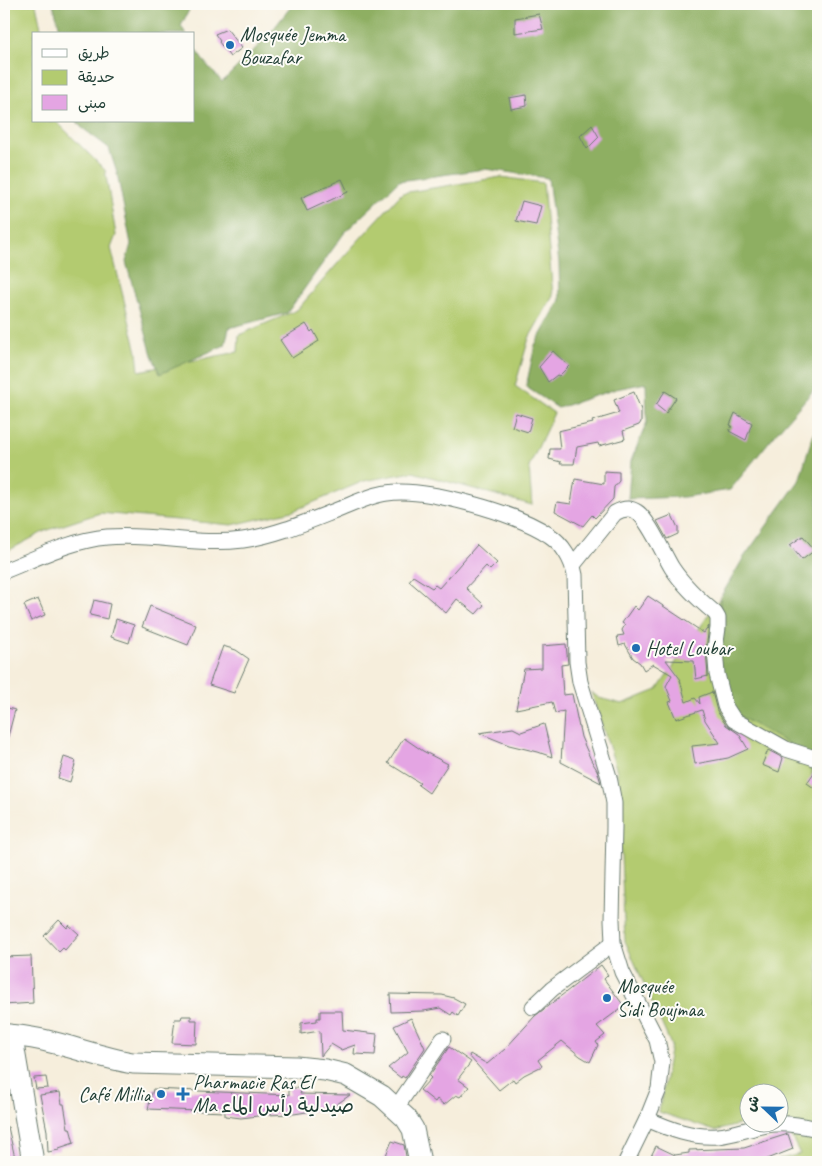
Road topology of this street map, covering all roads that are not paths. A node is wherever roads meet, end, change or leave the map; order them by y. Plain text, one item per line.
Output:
1 (573, 565) junction
2 (4, 571) edge
3 (818, 759) edge
4 (613, 943) junction
5 (533, 1007) dead end
6 (6, 1035) edge
7 (443, 1039) dead end
8 (396, 1108) junction
9 (646, 1119) junction
10 (818, 1129) edge
11 (33, 1162) edge
12 (420, 1162) edge
13 (626, 1162) edge

1 - 2 street
1 - 3 street
1 - 4 street
4 - 5 street
4 - 9 street
6 - 8 street
6 - 11 street
7 - 8 street
8 - 12 street
9 - 10 street
9 - 13 street

